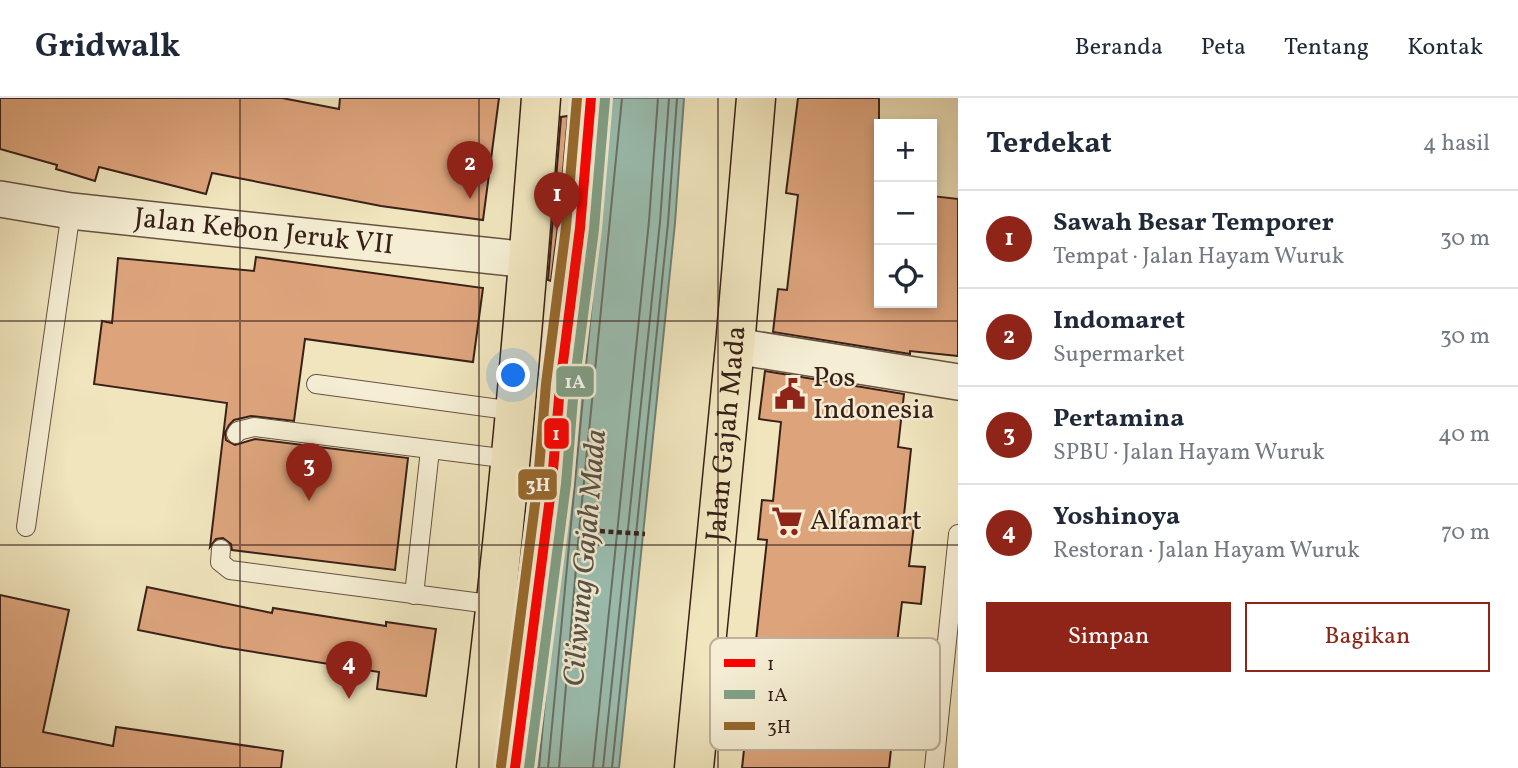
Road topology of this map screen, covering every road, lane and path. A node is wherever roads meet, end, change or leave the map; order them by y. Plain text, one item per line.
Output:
1 (541, 98) edge
2 (591, 98) edge
3 (756, 98) edge
4 (0, 199) edge
5 (71, 211) junction
6 (529, 260) junction
7 (735, 346) junction
8 (958, 382) edge
9 (316, 384) dead end
10 (514, 411) junction
11 (236, 434) dead end
12 (430, 450) junction
13 (510, 459) junction
14 (26, 527) dead end
15 (578, 530) dead end
16 (645, 534) dead end
17 (958, 534) edge
18 (221, 549) dead end
19 (414, 595) junction
20 (497, 605) junction
21 (940, 710) edge
22 (936, 750) edge
23 (476, 768) edge
24 (515, 768) edge
25 (694, 768) edge
26 (934, 768) edge

1 - 6 main road
2 - 24 main road
3 - 7 main road, Jalan Gajah Mada
4 - 5 street, Jalan Kebon Jeruk VII
5 - 6 street, Jalan Kebon Jeruk VII
5 - 14 lane
6 - 10 main road
7 - 8 street
7 - 25 main road, Jalan Gajah Mada
9 - 10 lane
10 - 13 main road
11 - 12 lane
12 - 13 lane
12 - 19 lane
13 - 20 main road
15 - 16 path
17 - 21 lane
18 - 19 lane
19 - 20 lane
20 - 23 main road
22 - 26 lane

